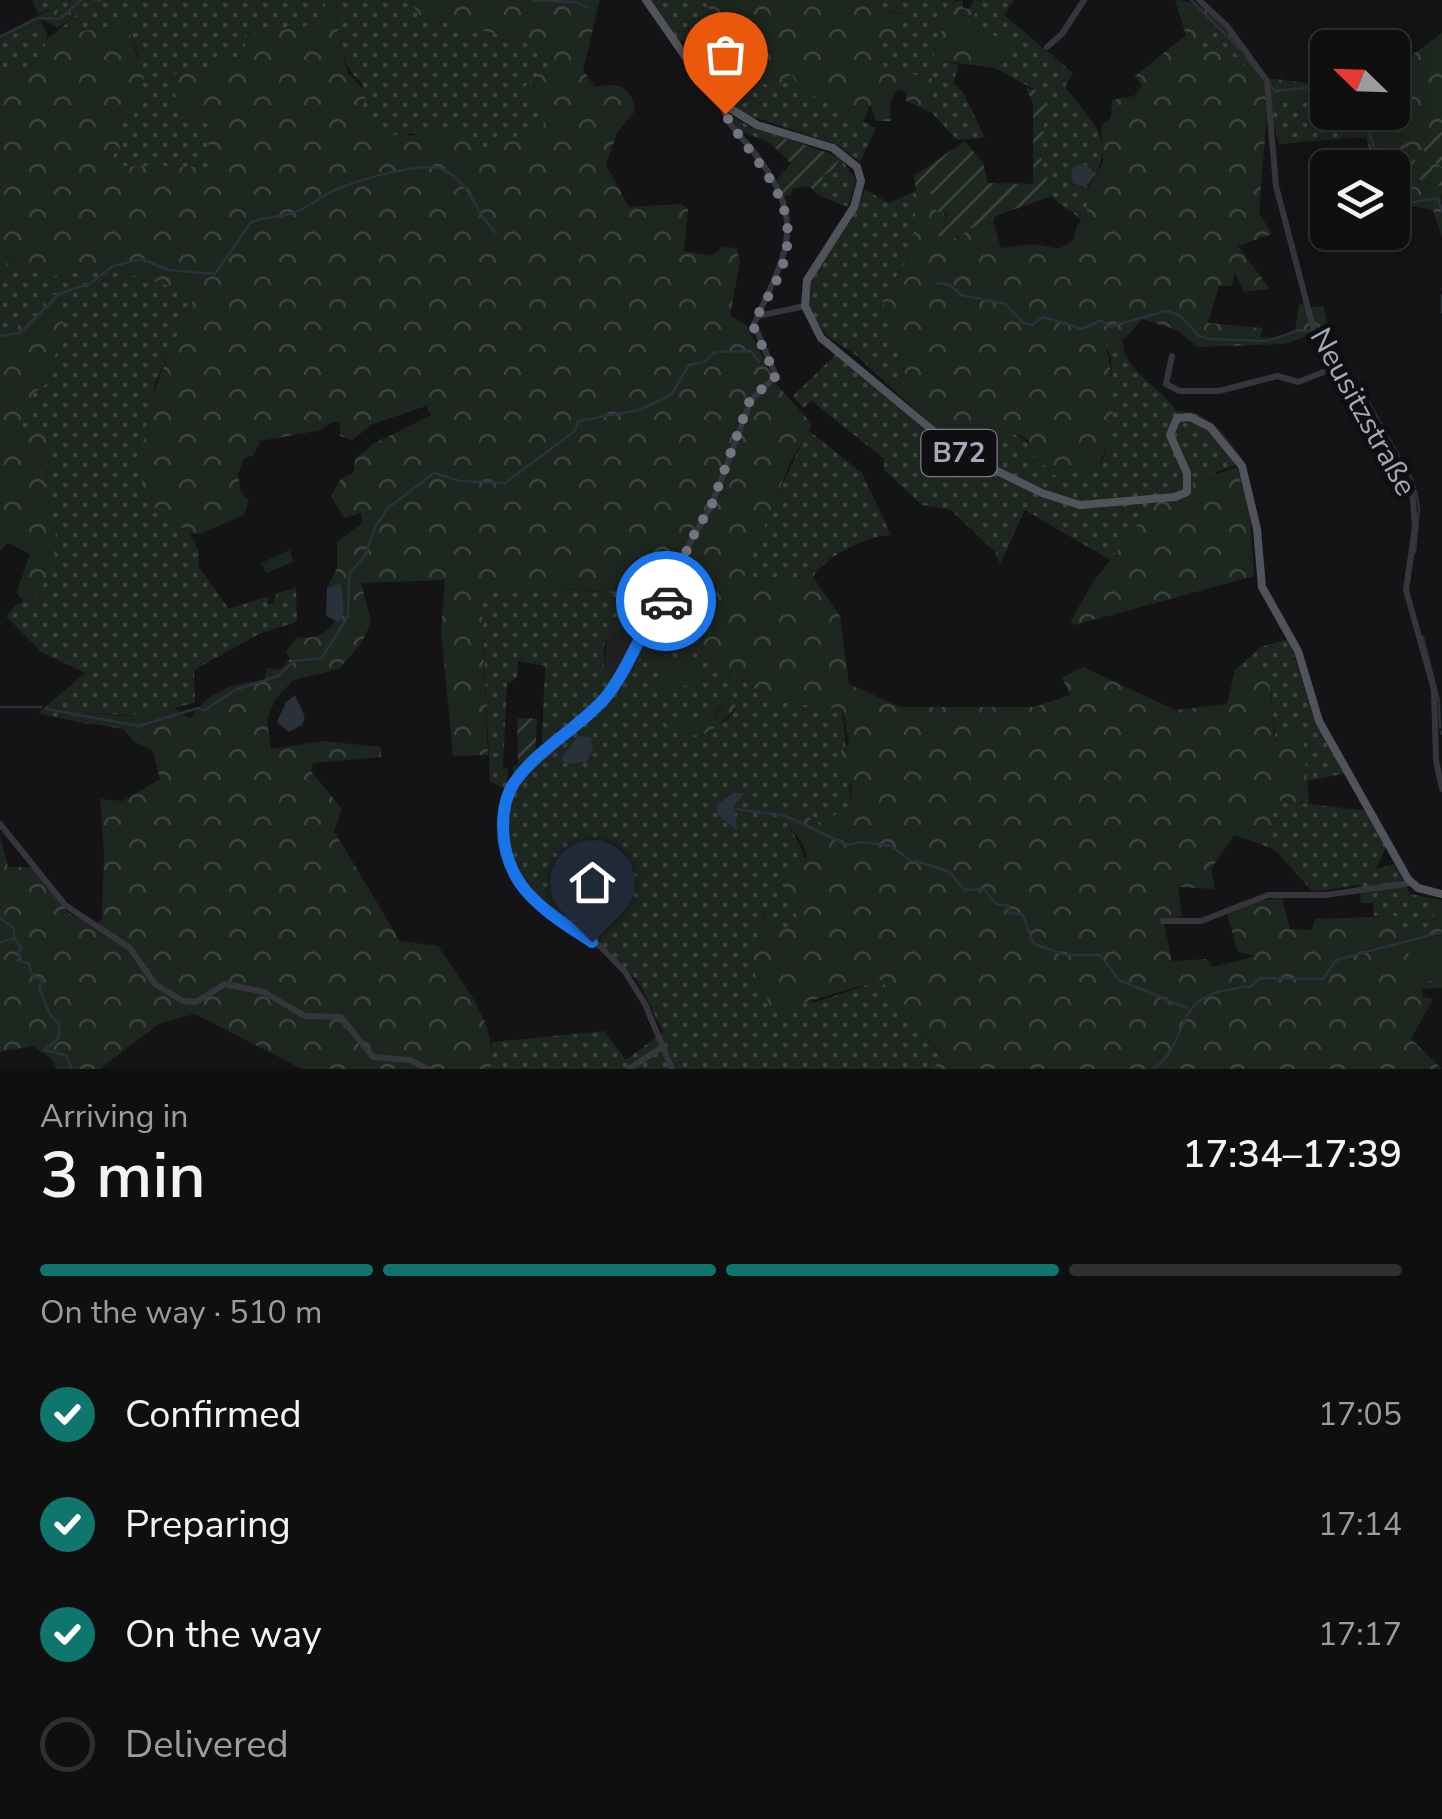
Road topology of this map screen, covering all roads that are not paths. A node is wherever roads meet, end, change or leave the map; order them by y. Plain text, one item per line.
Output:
1 (646, 0) edge
2 (1084, 0) edge
3 (1199, 0) edge
4 (1047, 47) dead end
5 (723, 104) junction
6 (805, 306) junction
7 (757, 316) junction
8 (1172, 356) dead end
9 (1339, 366) junction
10 (1442, 789) edge
11 (0, 824) edge
12 (1412, 883) junction
13 (1442, 894) edge
14 (1162, 921) dead end
15 (662, 1047) junction
16 (428, 1069) edge
17 (629, 1069) edge
18 (672, 1069) edge

1 - 5 main road
2 - 4 street
3 - 9 street, Neusitzstraße
5 - 6 main road
5 - 7 street
6 - 7 street
6 - 12 main road, B72
7 - 15 street
8 - 9 street
9 - 10 street, Neusitzstraße
11 - 16 street
12 - 13 main road
12 - 14 street
15 - 17 street
15 - 18 street

